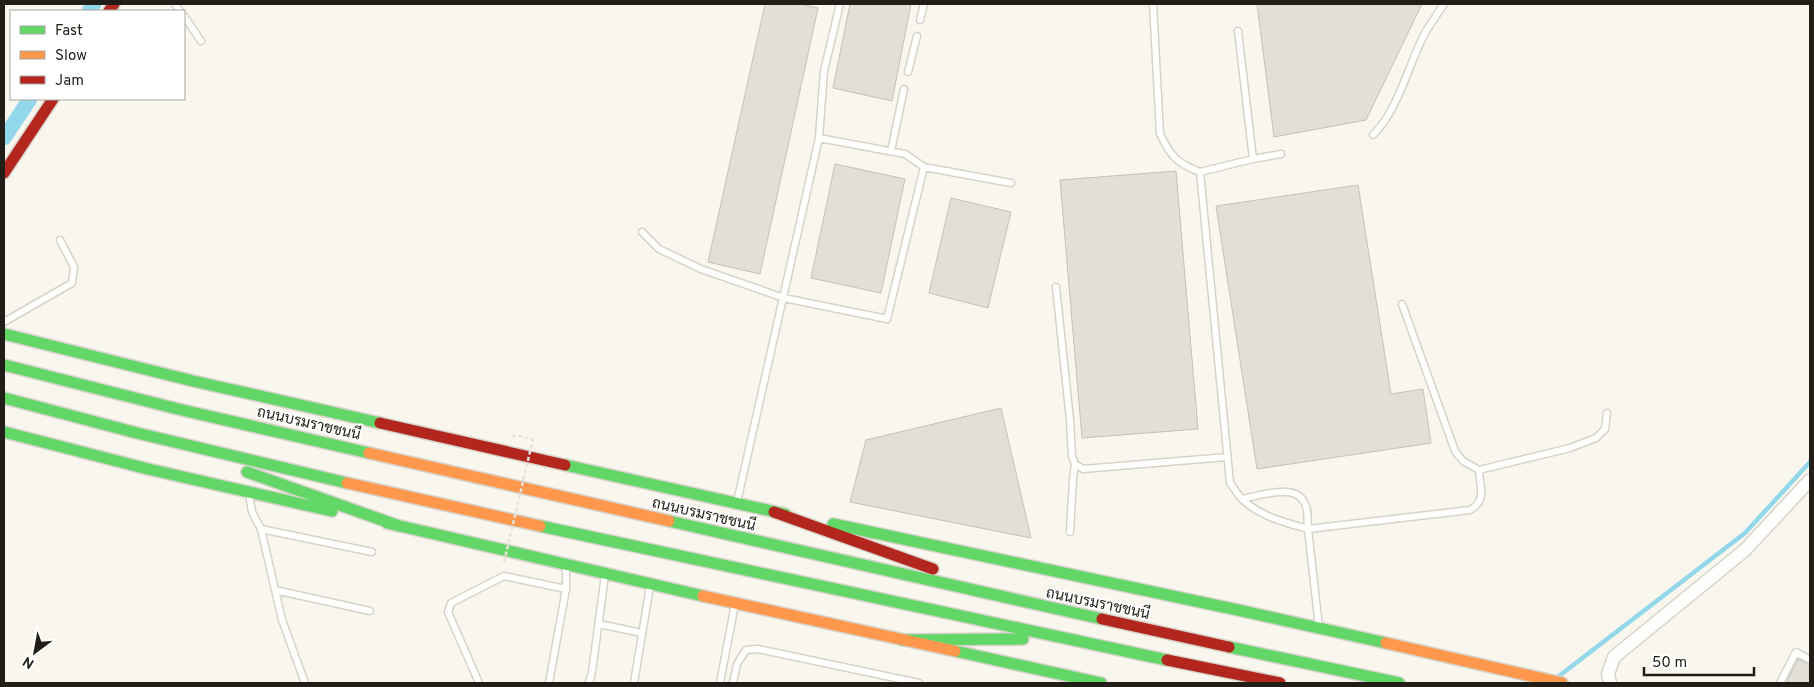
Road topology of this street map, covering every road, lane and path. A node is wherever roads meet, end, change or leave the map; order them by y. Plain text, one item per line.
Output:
1 (840, 4) edge
2 (924, 4) edge
3 (1153, 4) edge
4 (1444, 4) edge
5 (185, 17) edge
6 (920, 20) dead end
7 (1238, 31) dead end
8 (917, 36) dead end
9 (201, 41) dead end
10 (908, 72) dead end
11 (904, 89) dead end
12 (52, 100) edge
13 (1373, 136) dead end
14 (819, 138) junction
15 (891, 150) junction
16 (1281, 154) dead end
17 (1253, 159) junction
18 (924, 167) junction
19 (1200, 172) junction
20 (4, 173) edge
21 (1011, 183) dead end
22 (642, 232) dead end
23 (60, 240) dead end
24 (1056, 287) dead end
25 (784, 298) junction
26 (1402, 304) dead end
27 (4, 322) edge
28 (4, 334) edge
29 (4, 365) edge
30 (4, 398) edge
31 (1607, 413) dead end
32 (4, 432) edge
33 (145, 435) junction
34 (533, 440) dead end
35 (1227, 457) junction
36 (1075, 464) junction
37 (1479, 470) junction
38 (1810, 480) edge
39 (249, 493) junction
40 (1242, 499) junction
41 (737, 504) junction
42 (774, 512) junction
43 (399, 526) junction
44 (261, 529) junction
45 (1308, 529) junction
46 (1070, 532) dead end
47 (372, 552) dead end
48 (504, 562) dead end
49 (566, 564) junction
50 (605, 574) junction
51 (650, 584) junction
52 (566, 589) junction
53 (275, 590) junction
54 (736, 603) junction
55 (1027, 603) junction
56 (370, 611) dead end
57 (599, 624) junction
58 (1319, 628) junction
59 (642, 633) junction
60 (1069, 639) junction
61 (902, 640) junction
62 (1810, 660) edge
63 (305, 683) edge
64 (479, 683) edge
65 (549, 683) edge
66 (589, 683) edge
67 (634, 683) edge
68 (720, 683) edge
69 (733, 683) edge
70 (919, 683) edge
71 (1101, 683) edge
72 (1280, 683) edge
73 (1399, 683) edge
74 (1562, 683) edge
75 (1610, 683) edge
76 (1780, 683) edge

1 - 14 lane
2 - 6 lane
3 - 19 lane
4 - 13 lane
5 - 9 lane
7 - 17 lane
8 - 10 lane
11 - 15 lane
12 - 20 main road
14 - 15 lane
14 - 25 lane
15 - 18 lane
16 - 17 lane
17 - 19 lane
18 - 21 lane
18 - 25 lane
19 - 35 lane
22 - 25 lane
23 - 27 lane
24 - 36 lane
25 - 41 lane
26 - 37 lane
28 - 41 main road
29 - 55 main road, ถนนบรมราชชนนี
30 - 33 main road
31 - 37 lane
32 - 39 main road
33 - 43 main road
33 - 60 main road
34 - 48 path, bridge
35 - 36 lane
35 - 40 lane
36 - 46 lane
37 - 45 lane
38 - 75 street
39 - 43 main road
39 - 44 lane
40 - 45 lane
40 - 45 lane
41 - 42 main road
42 - 55 main road
42 - 58 main road
43 - 49 main road
44 - 47 lane
44 - 53 lane
45 - 58 lane
49 - 50 main road
49 - 52 lane
50 - 51 main road
50 - 57 lane
51 - 54 main road
51 - 59 lane
52 - 64 lane
52 - 65 lane
53 - 56 lane
53 - 63 lane
54 - 61 main road
54 - 68 lane
55 - 73 main road, ถนนบรมราชชนนี
57 - 59 lane
57 - 66 lane
58 - 74 main road
59 - 67 lane
60 - 61 main road
60 - 72 main road
61 - 71 main road
62 - 76 lane
69 - 70 lane

